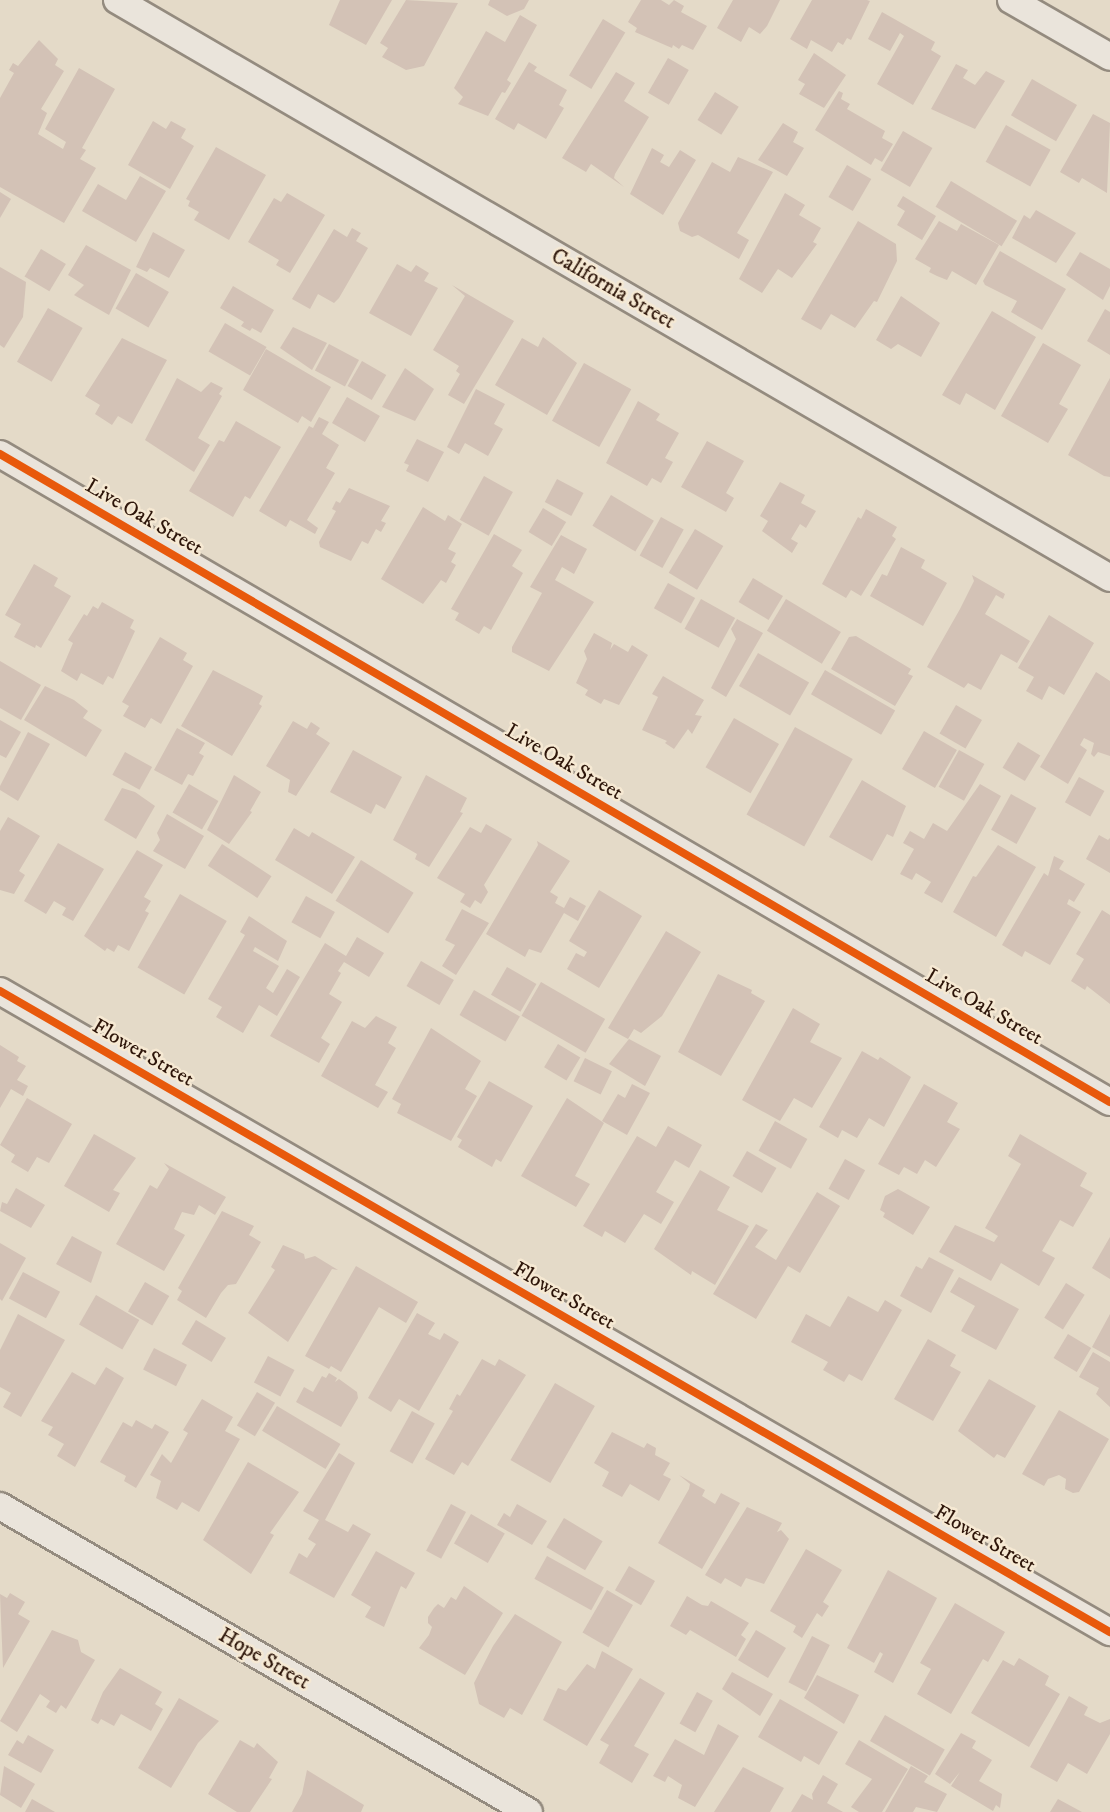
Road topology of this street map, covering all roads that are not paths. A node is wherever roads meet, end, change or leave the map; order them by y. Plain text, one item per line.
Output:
1 (117, 0) edge
2 (1011, 0) edge
3 (1110, 57) edge
4 (0, 454) edge
5 (1110, 578) edge
6 (0, 991) edge
7 (1110, 1102) edge
8 (0, 1506) edge
9 (1110, 1632) edge
10 (529, 1812) edge

1 - 5 street, California Street
2 - 3 street
4 - 7 street, Live Oak Street
6 - 9 street, Flower Street
8 - 10 street, Hope Street

